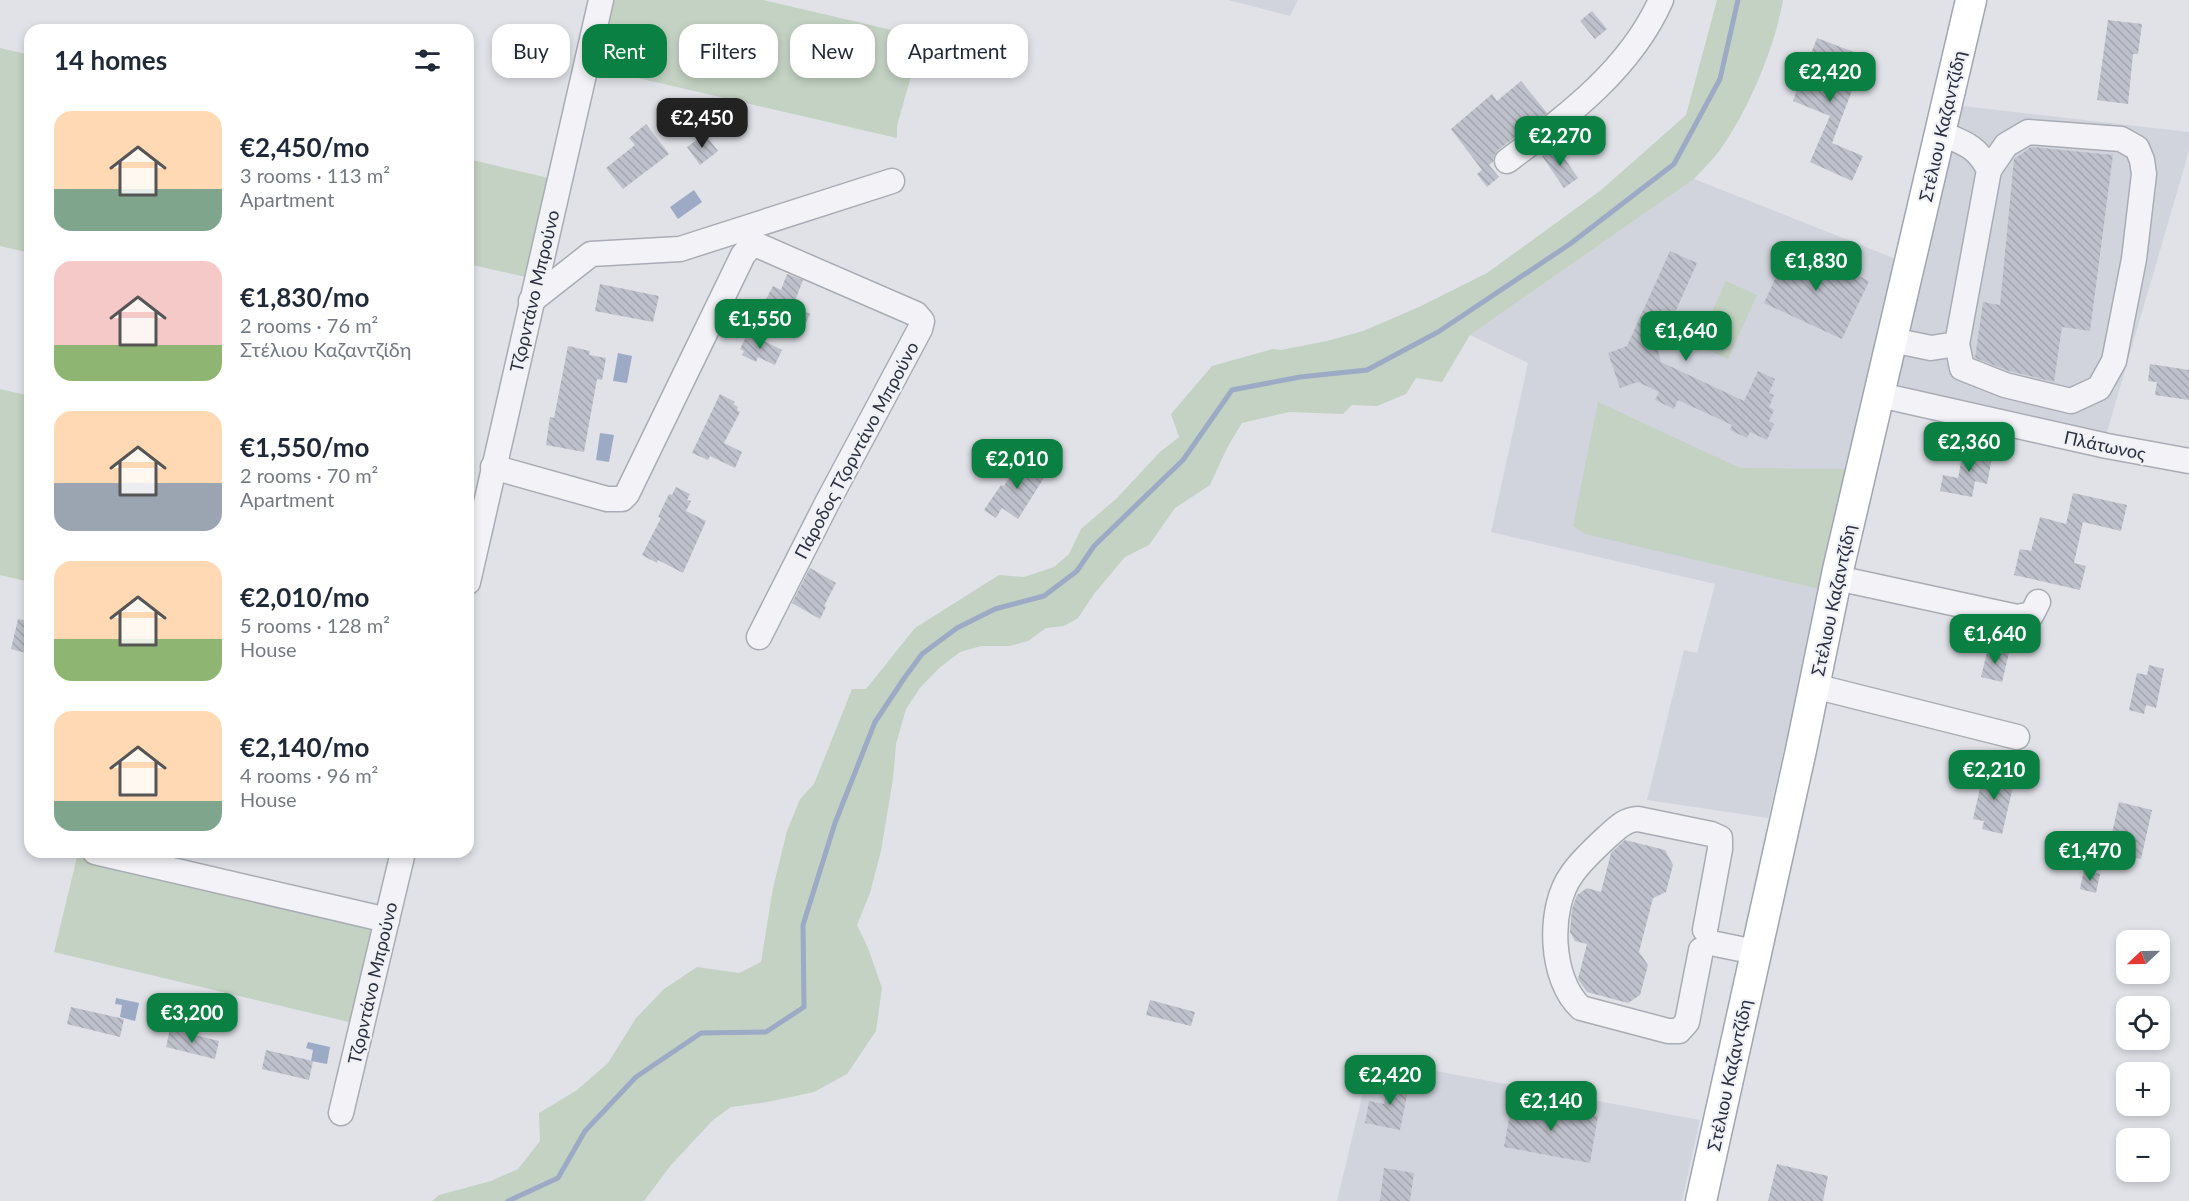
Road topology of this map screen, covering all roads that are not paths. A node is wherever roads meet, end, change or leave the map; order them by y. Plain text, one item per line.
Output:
1 (601, 0) edge
2 (1661, 0) edge
3 (1971, 0) edge
4 (1940, 133) junction
5 (1507, 161) dead end
6 (1989, 170) junction
7 (892, 181) dead end
8 (531, 302) junction
9 (1892, 340) junction
10 (1957, 344) junction
11 (1880, 395) junction
12 (2189, 461) edge
13 (493, 467) junction
14 (474, 554) edge
15 (1837, 578) junction
16 (2038, 602) dead end
17 (759, 637) dead end
18 (1814, 686) junction
19 (2017, 737) dead end
20 (121, 858) edge
21 (402, 858) edge
22 (387, 920) junction
23 (1707, 941) junction
24 (1755, 952) junction
25 (341, 1113) dead end
26 (1701, 1201) edge

1 - 8 street, Τζορντάνο Μπρούνο
2 - 5 street
3 - 4 main road, Στέλιου Καζαντζίδη
4 - 6 street
4 - 9 main road, Στέλιου Καζαντζίδη
6 - 10 street
6 - 10 street
7 - 8 street
8 - 13 street, Τζορντάνο Μπρούνο
9 - 10 street
9 - 11 main road, Στέλιου Καζαντζίδη
11 - 12 street, Πλάτωνος
11 - 15 main road, Στέλιου Καζαντζίδη
13 - 14 street, Τζορντάνο Μπρούνο
13 - 17 street, Πάροδος Τζορντάνο Μπρούνο
15 - 16 street
15 - 18 main road, Στέλιου Καζαντζίδη
18 - 19 street
18 - 24 main road, Στέλιου Καζαντζίδη
20 - 22 street
21 - 22 street, Τζορντάνο Μπρούνο
22 - 25 street, Τζορντάνο Μπρούνο
23 - 23 street
23 - 24 street
24 - 26 main road, Στέλιου Καζαντζίδη

